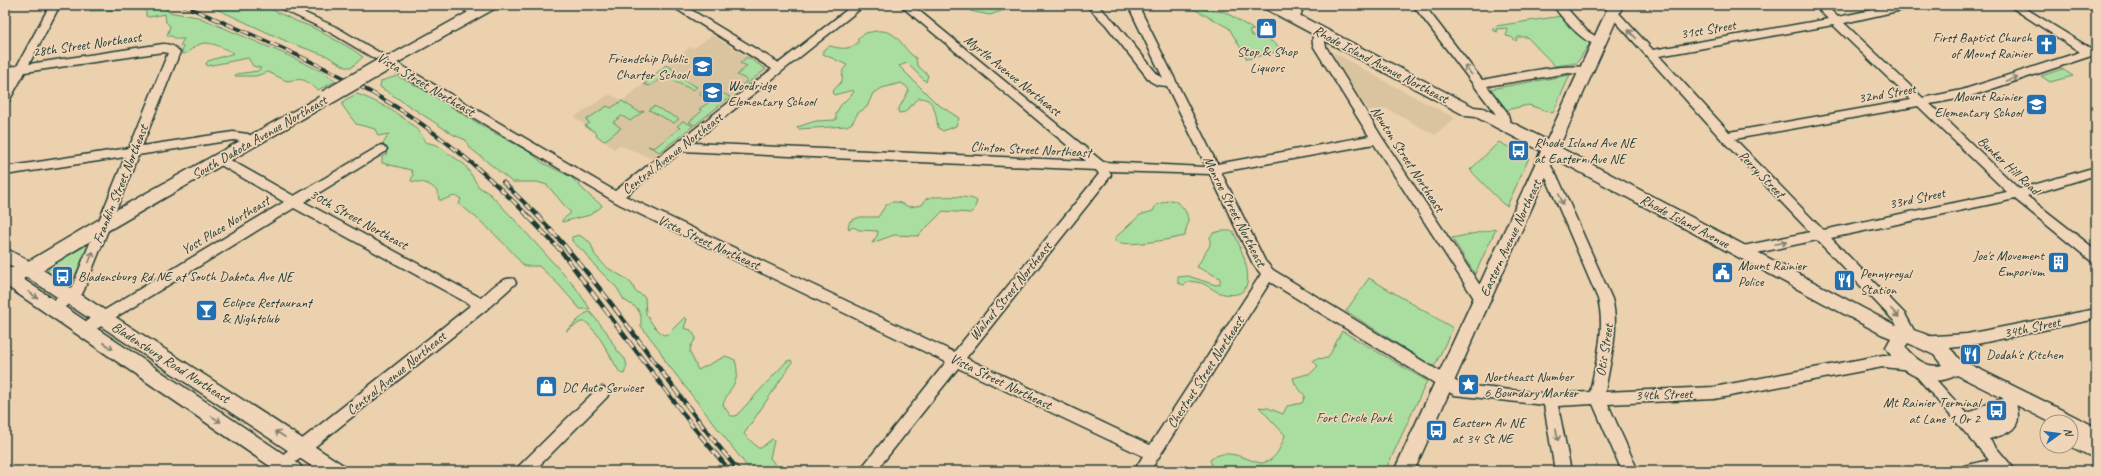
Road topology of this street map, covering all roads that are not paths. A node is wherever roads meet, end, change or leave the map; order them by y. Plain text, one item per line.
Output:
1 (55, 5) edge
2 (278, 5) edge
3 (491, 5) edge
4 (675, 5) edge
5 (860, 5) edge
6 (905, 5) edge
7 (1091, 5) edge
8 (1133, 5) edge
9 (1269, 5) edge
10 (1418, 5) edge
11 (1558, 5) edge
12 (1820, 5) edge
13 (1911, 5) edge
14 (2013, 5) edge
15 (1614, 9) edge
16 (472, 10) edge
17 (1294, 12) edge
18 (1836, 21) junction
19 (1319, 32) junction
20 (1599, 43) junction
21 (173, 50) joint
22 (2094, 53) edge
23 (1651, 54) junction
24 (387, 63) junction
25 (21, 68) junction
26 (779, 68) junction
27 (5, 71) edge
28 (1586, 71) junction
29 (1171, 83) junction
30 (1479, 84) junction
31 (5, 98) edge
32 (1920, 102) junction
33 (1471, 112) junction
34 (1505, 125) junction
35 (1726, 137) junction
36 (1378, 139) junction
37 (252, 142) junction
38 (680, 147) junction
39 (381, 148) dead end
40 (134, 151) junction
41 (1546, 157) junction
42 (221, 160) junction
43 (1102, 167) junction
44 (1214, 170) junction
45 (5, 171) edge
46 (2096, 171) edge
47 (2016, 194) junction
48 (616, 197) junction
49 (294, 202) junction
50 (104, 224) junction
51 (1819, 235) junction
52 (1743, 251) junction
53 (5, 254) edge
54 (2096, 257) edge
55 (29, 270) junction
56 (1268, 274) junction
57 (8, 281) edge
58 (509, 283) dead end
59 (69, 296) junction
60 (1482, 299) junction
61 (482, 305) junction
62 (52, 309) junction
63 (2096, 314) edge
64 (103, 318) junction
65 (85, 329) junction
66 (1967, 340) junction
67 (1902, 345) junction
68 (955, 360) junction
69 (1914, 366) junction
70 (1946, 368) junction
71 (1444, 382) junction
72 (602, 393) dead end
73 (1597, 396) junction
74 (1550, 400) junction
75 (2010, 400) junction
76 (1947, 401) junction
77 (2047, 414) edge
78 (2039, 420) edge
79 (1971, 428) junction
80 (2079, 428) edge
81 (2096, 436) edge
82 (2079, 441) edge
83 (302, 448) junction
84 (2096, 450) edge
85 (1153, 454) junction
86 (288, 467) edge
87 (2005, 467) edge
88 (336, 471) edge
89 (524, 471) edge
90 (867, 471) edge
91 (1142, 471) edge
92 (1404, 471) edge
93 (1563, 471) edge
94 (1630, 471) edge
95 (1969, 471) edge

1 - 25 street
2 - 24 street, Vista Street Northeast
3 - 16 main road, South Dakota Avenue Northeast
4 - 26 street
5 - 26 street, Central Avenue Northeast
6 - 43 street, Myrtle Avenue Northeast
7 - 29 street
8 - 29 street, Monroe Street Northeast
9 - 17 main road, Rhode Island Avenue Northeast
30 -> 10 street
11 - 20 street
12 - 18 street, Bunker Hill Road
13 - 18 street, 31st Street
14 - 22 street
15 - 20 main road, Eastern Avenue Northeast
23 -> 15 street, Perry Street
16 - 24 main road, South Dakota Avenue Northeast
17 - 19 main road, Rhode Island Avenue Northeast
18 - 23 street, 31st Street
18 - 32 street, Bunker Hill Road
19 - 33 main road, Rhode Island Avenue Northeast
19 - 36 street, Newton Street Northeast
20 - 28 main road, Eastern Avenue Northeast
21 - 25 street, 28th Street Northeast
21 - 40 street, Franklin Street Northeast
32 -> 22 street, 32nd Street
23 - 35 street, Perry Street
24 - 37 main road, South Dakota Avenue Northeast, bridge
24 - 48 street, Vista Street Northeast
25 - 27 street, 28th Street Northeast
25 - 31 street
26 - 38 street, Central Avenue Northeast
28 - 30 street
28 - 41 main road, Eastern Avenue Northeast
29 - 44 street, Monroe Street Northeast
30 - 34 street
32 - 35 street, 32nd Street
32 - 47 street, Bunker Hill Road
33 - 34 main road, Rhode Island Avenue Northeast
33 - 41 main road, Rhode Island Avenue Northeast
34 - 41 main road, Rhode Island Avenue Northeast
35 - 51 street, Perry Street
36 - 44 street, Clinton Street Northeast
36 - 60 street, Newton Street Northeast
37 - 40 street
37 - 42 main road, South Dakota Avenue Northeast
38 - 43 street, Clinton Street Northeast
38 - 48 street, Central Avenue Northeast
39 - 49 street, Yost Place Northeast
40 - 45 street
40 - 50 street, Franklin Street Northeast
41 - 52 main road, Rhode Island Avenue
41 - 60 main road, Eastern Avenue Northeast
41 - 67 main road, Rhode Island Avenue
41 -> 73 street, Otis Street
42 - 49 street, 30th Street Northeast
42 - 50 main road, South Dakota Avenue Northeast
43 - 44 street, Clinton Street Northeast
43 - 68 street, Walnut Street Northeast
44 - 56 street, Monroe Street Northeast
46 - 47 street, 33rd Street
47 - 51 street, 33rd Street
47 - 54 street, Bunker Hill Road
48 - 68 street, Vista Street Northeast
49 - 61 street, 30th Street Northeast
49 - 64 street, Yost Place Northeast
50 - 55 main road, South Dakota Avenue Northeast
59 -> 50 street, Franklin Street Northeast
52 -> 51 street, 33rd Street
51 -> 67 street, Perry Street
52 - 67 main road, Rhode Island Avenue
53 - 55 main road, Bladensburg Road Northeast
55 - 57 main road, South Dakota Avenue Northeast
55 - 59 main road, Bladensburg Road Northeast
56 - 71 street, Monroe Street Northeast
56 - 85 street, Chestnut Street Northeast
57 -> 62 main road, Bladensburg Road Northeast
58 - 61 street, Central Avenue Northeast
59 - 62 street, Franklin Street Northeast
59 - 64 main road, Bladensburg Road Northeast
60 - 71 main road, Eastern Avenue Northeast
61 - 83 street, Central Avenue Northeast
62 - 65 main road, Bladensburg Road Northeast
63 - 66 street, 34th Street
64 - 65 street, Yost Place Northeast
83 -> 64 main road, Bladensburg Road Northeast
65 -> 86 main road, Bladensburg Road Northeast
66 - 67 street, 34th Street
66 - 70 street
67 - 69 main road
67 - 70 main road
67 - 73 street, 34th Street
68 - 85 street, Vista Street Northeast
68 - 90 street, Walnut Street Northeast
69 - 70 main road
69 - 76 street
70 - 75 main road
70 - 76 street
71 - 74 street, 34th Street
71 - 92 main road, Eastern Avenue Northeast
72 - 89 street
73 - 74 street, 34th Street
73 - 94 street, Otis Street
74 -> 93 street
75 - 77 main road
75 - 78 main road
75 - 79 street
75 - 79 street
76 - 79 street
79 - 87 street
80 - 81 main road
82 - 84 main road
83 - 86 street, Central Avenue Northeast
83 - 88 main road, Bladensburg Road Northeast
85 - 91 street, Chestnut Street Northeast
87 - 95 street

